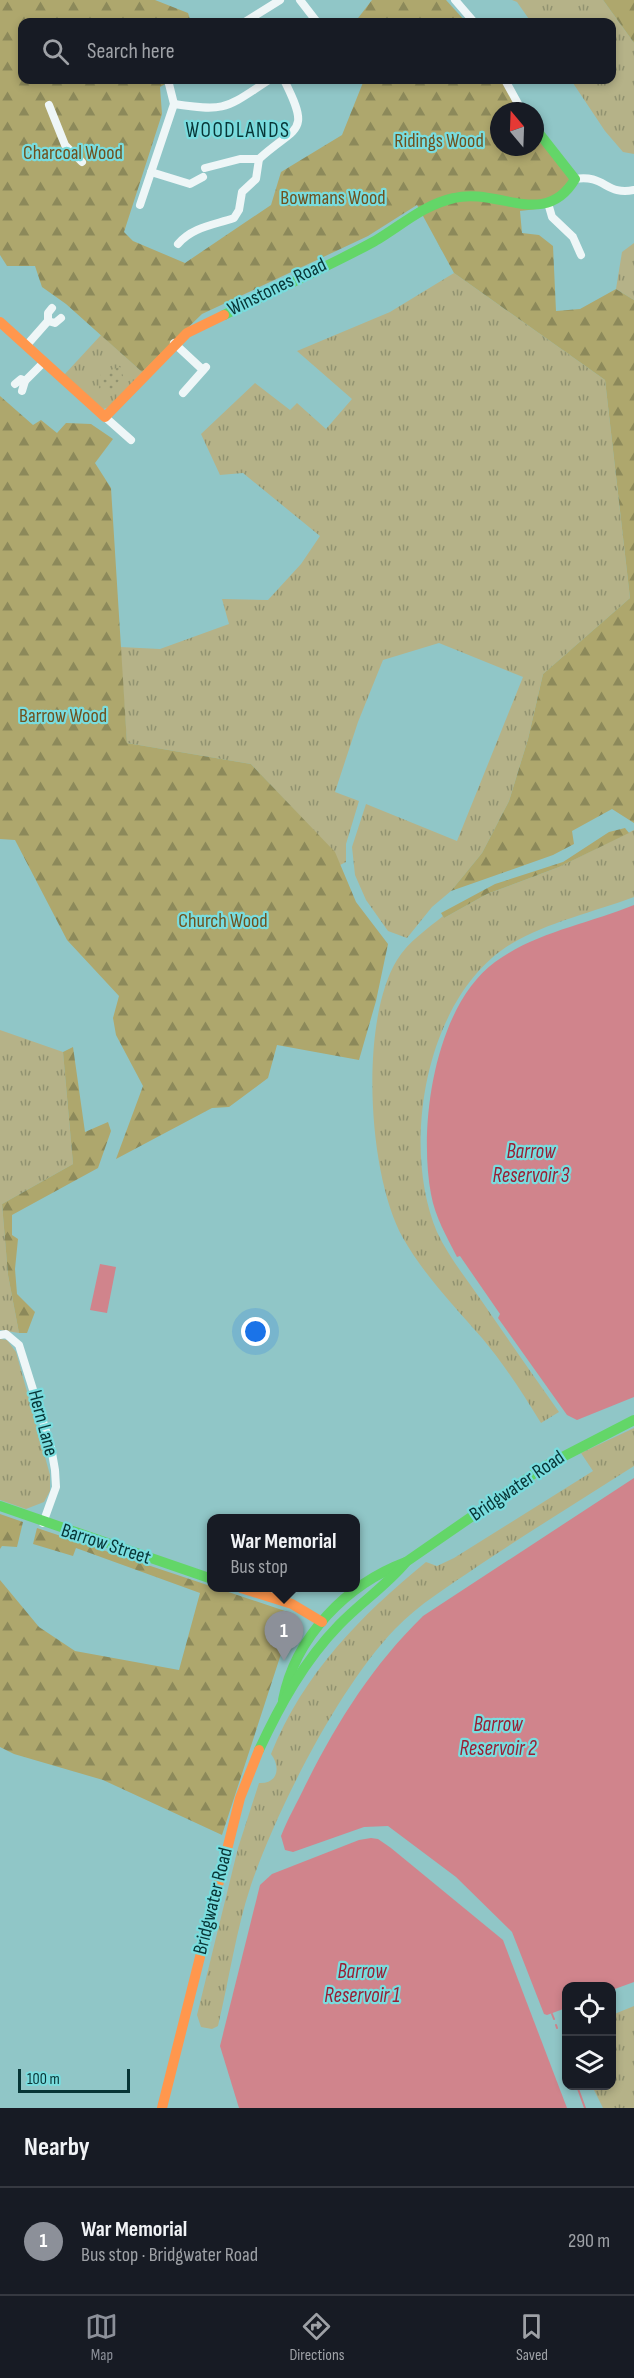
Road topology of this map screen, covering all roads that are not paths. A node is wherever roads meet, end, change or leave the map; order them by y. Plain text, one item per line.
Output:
1 (280, 0) edge
2 (300, 0) edge
3 (455, 0) edge
4 (251, 18) edge
5 (314, 18) edge
6 (471, 18) edge
7 (169, 84) edge
8 (263, 84) edge
9 (286, 84) edge
10 (507, 84) edge
11 (517, 102) edge
12 (174, 104) junction
13 (50, 105) dead end
14 (544, 140) edge
15 (259, 159) junction
16 (82, 162) dead end
17 (151, 172) junction
18 (575, 179) junction
19 (634, 190) edge
20 (548, 203) junction
21 (140, 205) dead end
22 (178, 244) dead end
23 (581, 255) dead end
24 (52, 308) dead end
25 (61, 318) dead end
26 (48, 321) junction
27 (0, 322) edge
28 (174, 343) junction
29 (26, 346) junction
30 (44, 362) junction
31 (25, 381) junction
32 (15, 384) dead end
33 (22, 391) dead end
34 (183, 393) dead end
35 (105, 417) junction
36 (131, 440) dead end
37 (0, 1335) edge
38 (634, 1420) edge
39 (0, 1506) edge
40 (43, 1523) junction
41 (406, 1562) junction
42 (207, 1576) edge
43 (360, 1588) edge
44 (256, 1592) edge
45 (355, 1592) edge
46 (355, 1609) junction
47 (322, 1622) junction
48 (325, 1641) junction
49 (292, 1689) junction
50 (282, 1700) junction
51 (162, 2108) edge

1 - 4 street
2 - 5 street
3 - 6 street
7 - 12 street
8 - 12 street
9 - 15 street
10 - 11 street
12 - 17 street
13 - 16 street
14 - 18 main road
15 - 17 street
15 - 22 street
17 - 21 street
18 - 19 street
18 - 20 main road
20 - 23 street
20 - 28 main road, Winstones Road
24 - 26 street
25 - 26 street
26 - 29 street
27 - 29 main road
28 - 34 street
28 - 35 main road, Winstones Road
29 - 30 main road
30 - 31 street
30 - 35 main road
31 - 32 street
31 - 33 street
35 - 36 street
37 - 40 street, Hern Lane
38 - 41 main road, Bridgwater Road
39 - 40 main road, Barrow Street
40 - 42 main road, Barrow Street
41 - 43 main road, Bridgwater Road
41 - 46 main road, Bridgwater Road
44 - 47 main road
45 - 47 main road, Bridgwater Road
46 - 47 main road
46 - 48 main road, Bridgwater Road
46 - 49 main road
47 - 48 main road
47 - 50 main road, Bridgwater Road
48 - 49 main road, Bridgwater Road
49 - 50 main road, Bridgwater Road
50 - 51 main road, Bridgwater Road

